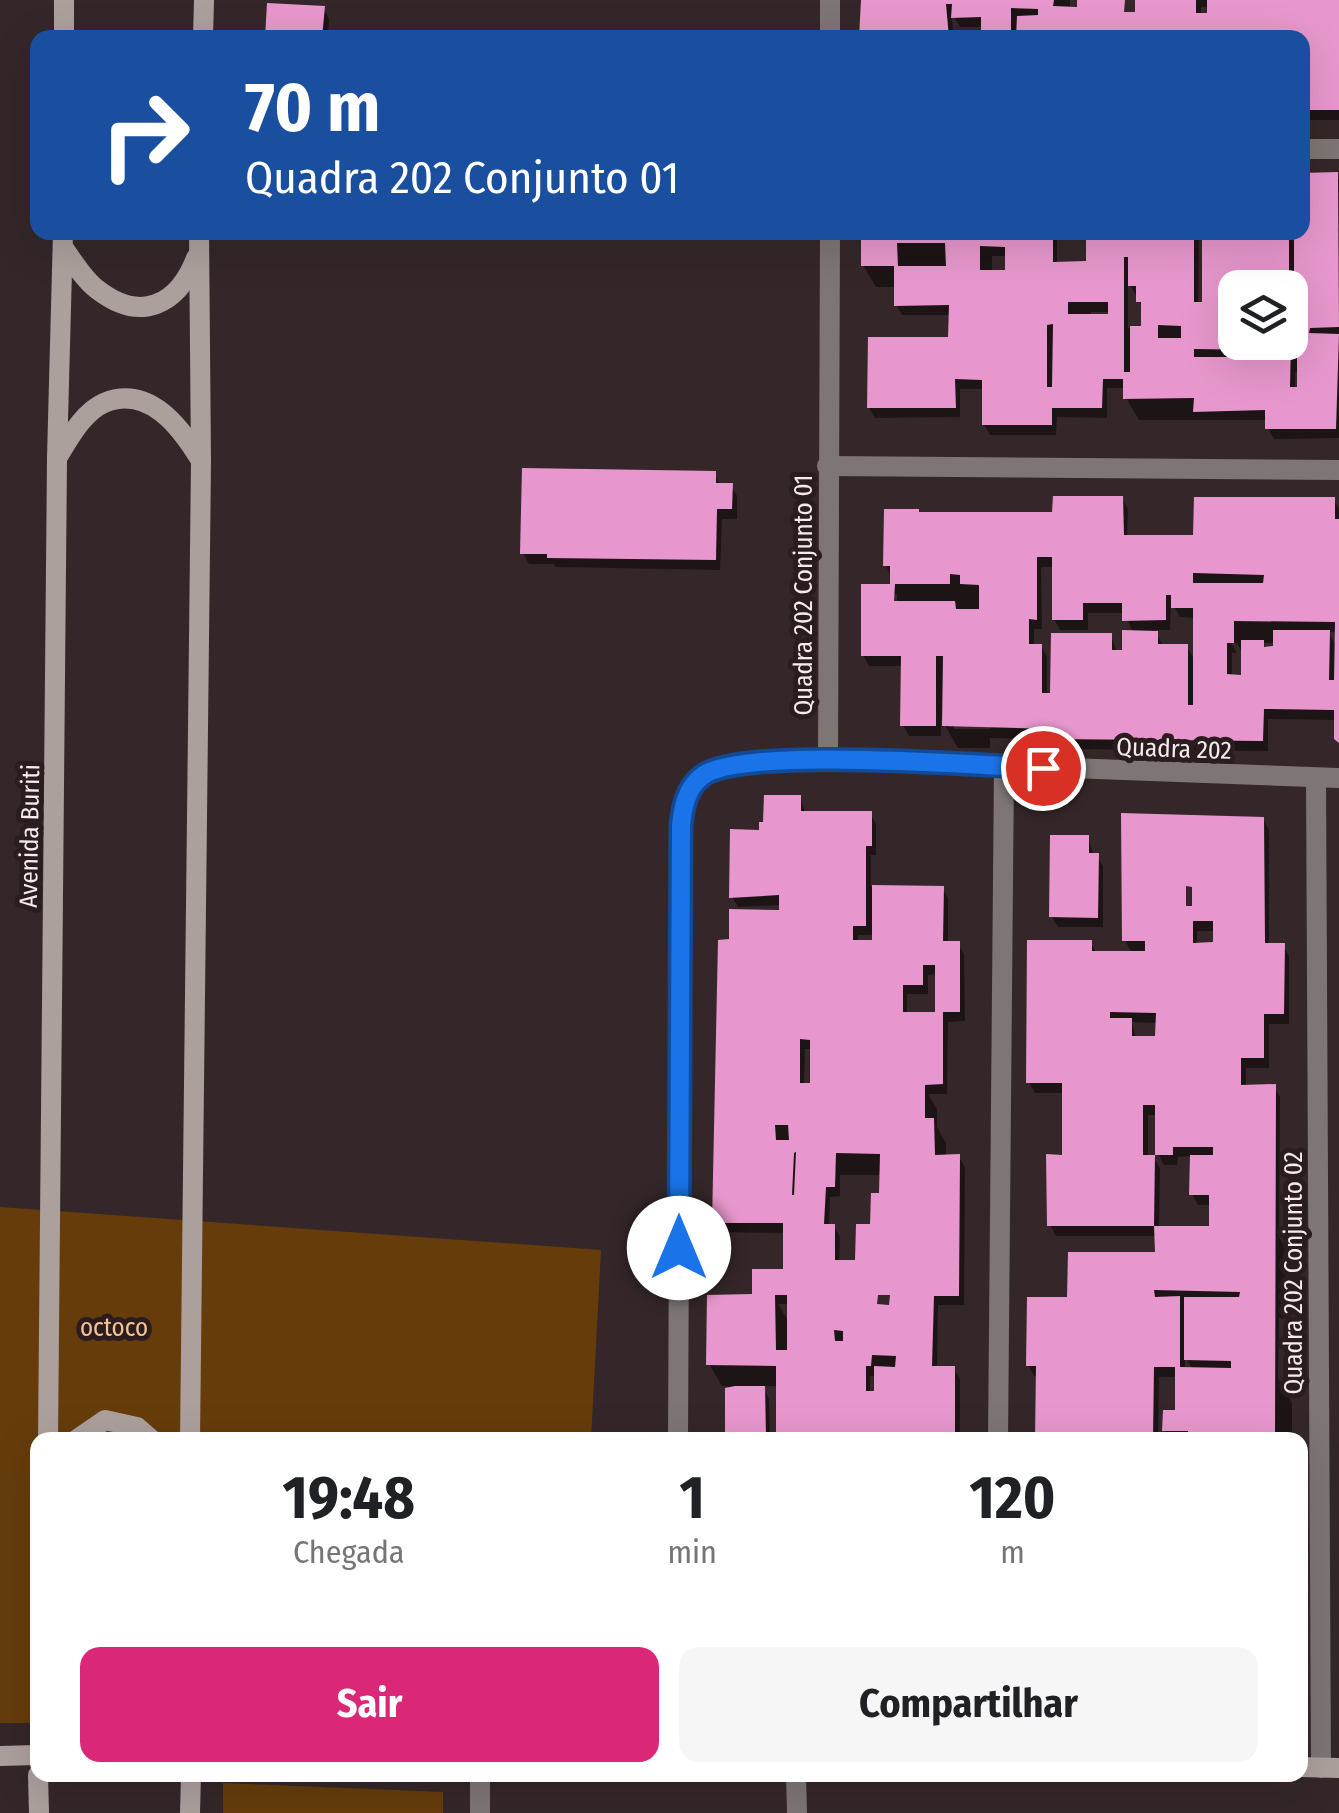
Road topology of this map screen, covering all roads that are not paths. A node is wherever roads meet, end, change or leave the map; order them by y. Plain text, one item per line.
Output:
1 (64, 0) edge
2 (204, 0) edge
3 (830, 0) edge
4 (64, 30) edge
5 (203, 30) edge
6 (830, 30) edge
7 (1310, 149) edge
8 (1339, 149) edge
9 (62, 240) edge
10 (830, 240) edge
11 (199, 242) edge
12 (57, 458) junction
13 (201, 461) junction
14 (827, 466) junction
15 (1339, 470) edge
16 (828, 759) junction
17 (1004, 767) junction
18 (1316, 778) junction
19 (1339, 778) edge
20 (1329, 1414) edge
21 (48, 1432) edge
22 (88, 1432) edge
23 (143, 1432) edge
24 (190, 1432) edge
25 (678, 1432) edge
26 (998, 1432) edge
27 (0, 1756) edge
28 (30, 1756) edge
29 (1320, 1768) edge
30 (38, 1782) edge
31 (191, 1782) edge
32 (480, 1782) edge
33 (796, 1782) edge
34 (39, 1813) edge
35 (190, 1813) edge
36 (480, 1813) edge
37 (797, 1813) edge

1 - 4 main road
2 - 5 main road
3 - 6 street
7 - 8 street
9 - 11 main road
9 - 12 main road, Avenida Buriti
10 - 14 street, Quadra 202 Conjunto 01
11 - 13 main road
12 - 13 main road
12 - 21 main road, Avenida Buriti
13 - 24 main road
14 - 15 street
14 - 16 street, Quadra 202 Conjunto 01
16 - 17 street, Quadra 202
16 - 25 street
17 - 18 street, Quadra 202
17 - 26 street
18 - 19 street, Quadra 202
18 - 20 street, Quadra 202 Conjunto 02
20 - 29 street, Quadra 202 Conjunto 02
22 - 23 main road
27 - 28 main road
30 - 34 main road
31 - 35 main road
32 - 36 street
33 - 37 street

